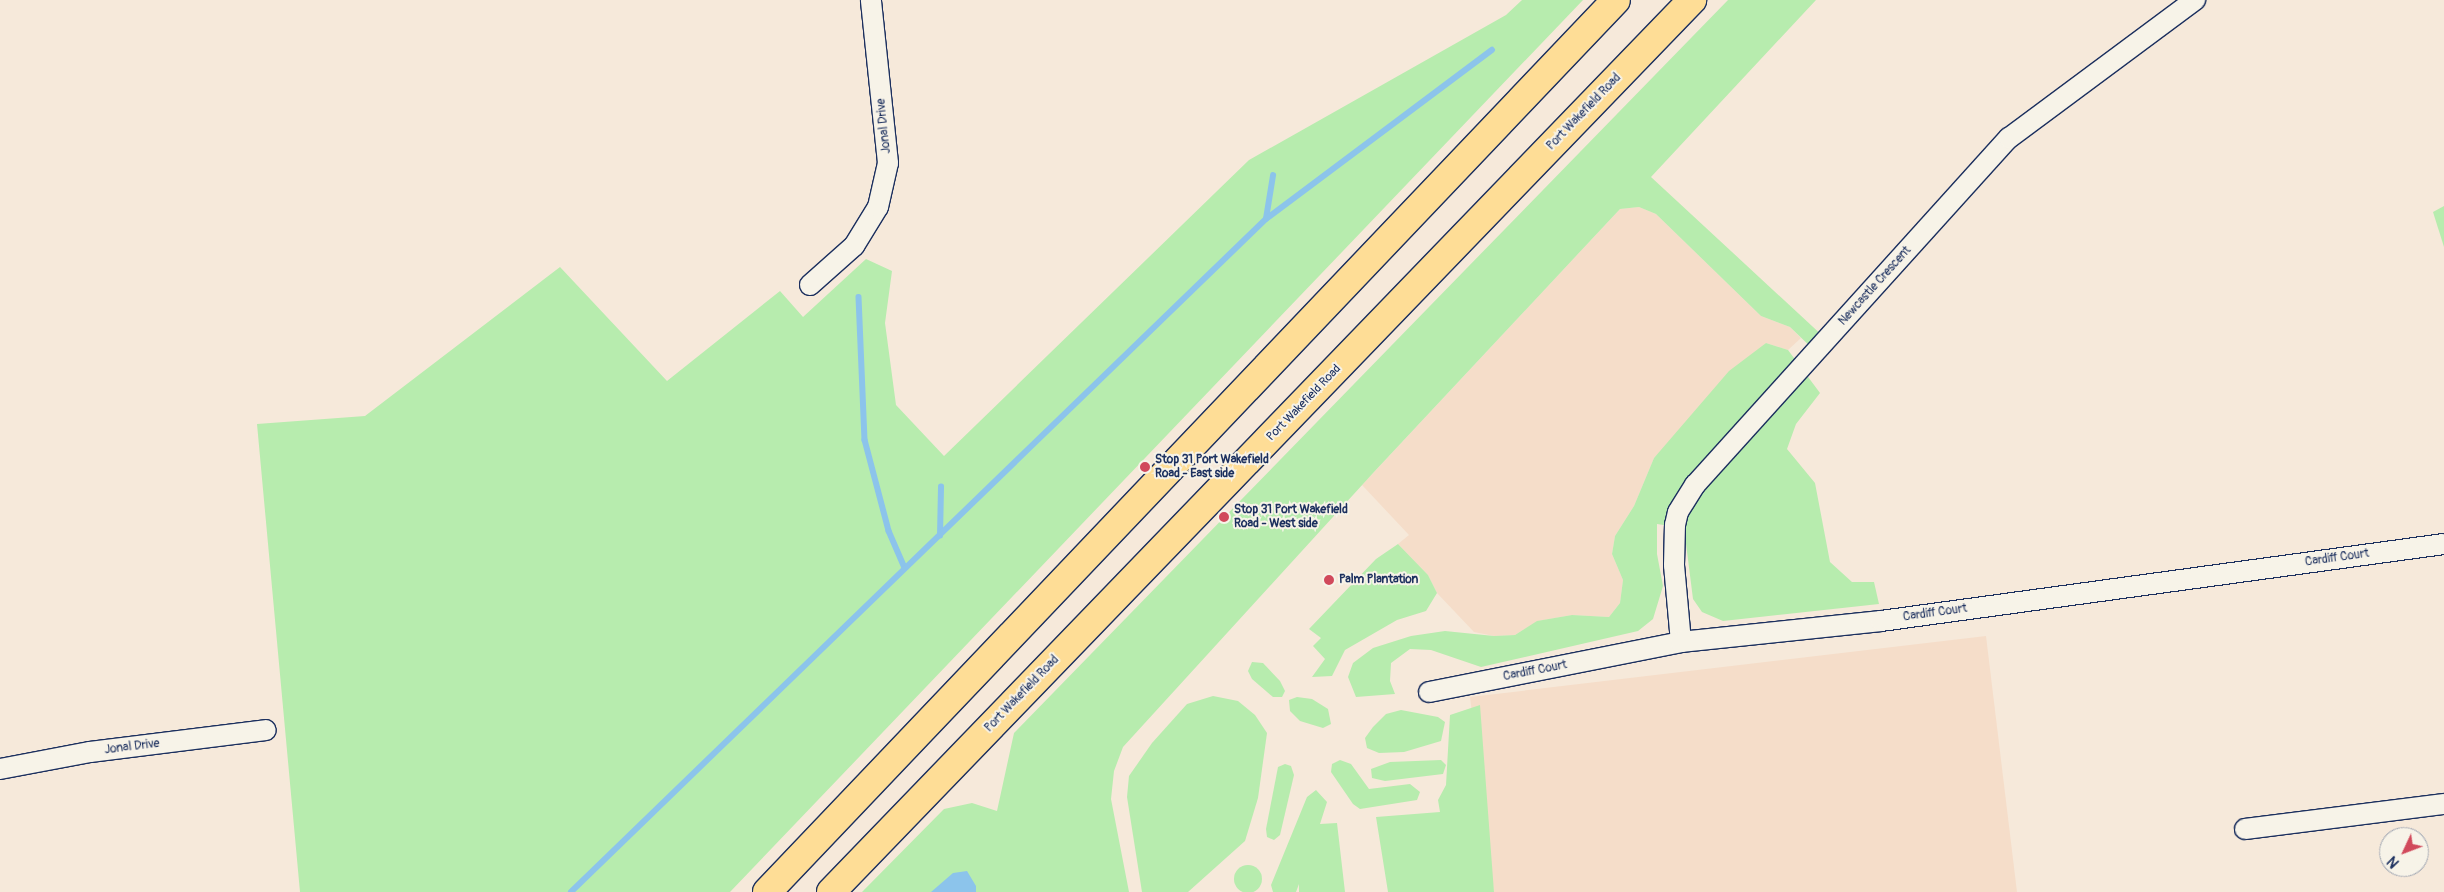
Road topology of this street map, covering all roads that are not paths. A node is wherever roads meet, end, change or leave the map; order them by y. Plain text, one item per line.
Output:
1 (872, 0) edge
2 (1616, 0) edge
3 (1692, 0) edge
4 (2195, 0) edge
5 (810, 285) dead end
6 (2444, 544) edge
7 (1681, 642) junction
8 (1429, 692) dead end
9 (266, 730) dead end
10 (0, 769) edge
11 (2444, 804) edge
12 (2245, 829) dead end
13 (766, 892) edge
14 (831, 892) edge

1 - 5 street, Jonal Drive
2 - 13 highway
3 - 14 highway, Port Wakefield Road
4 - 7 street, Newcastle Crescent
6 - 7 street, Cardiff Court
7 - 8 street, Cardiff Court
9 - 10 street, Jonal Drive
11 - 12 street

